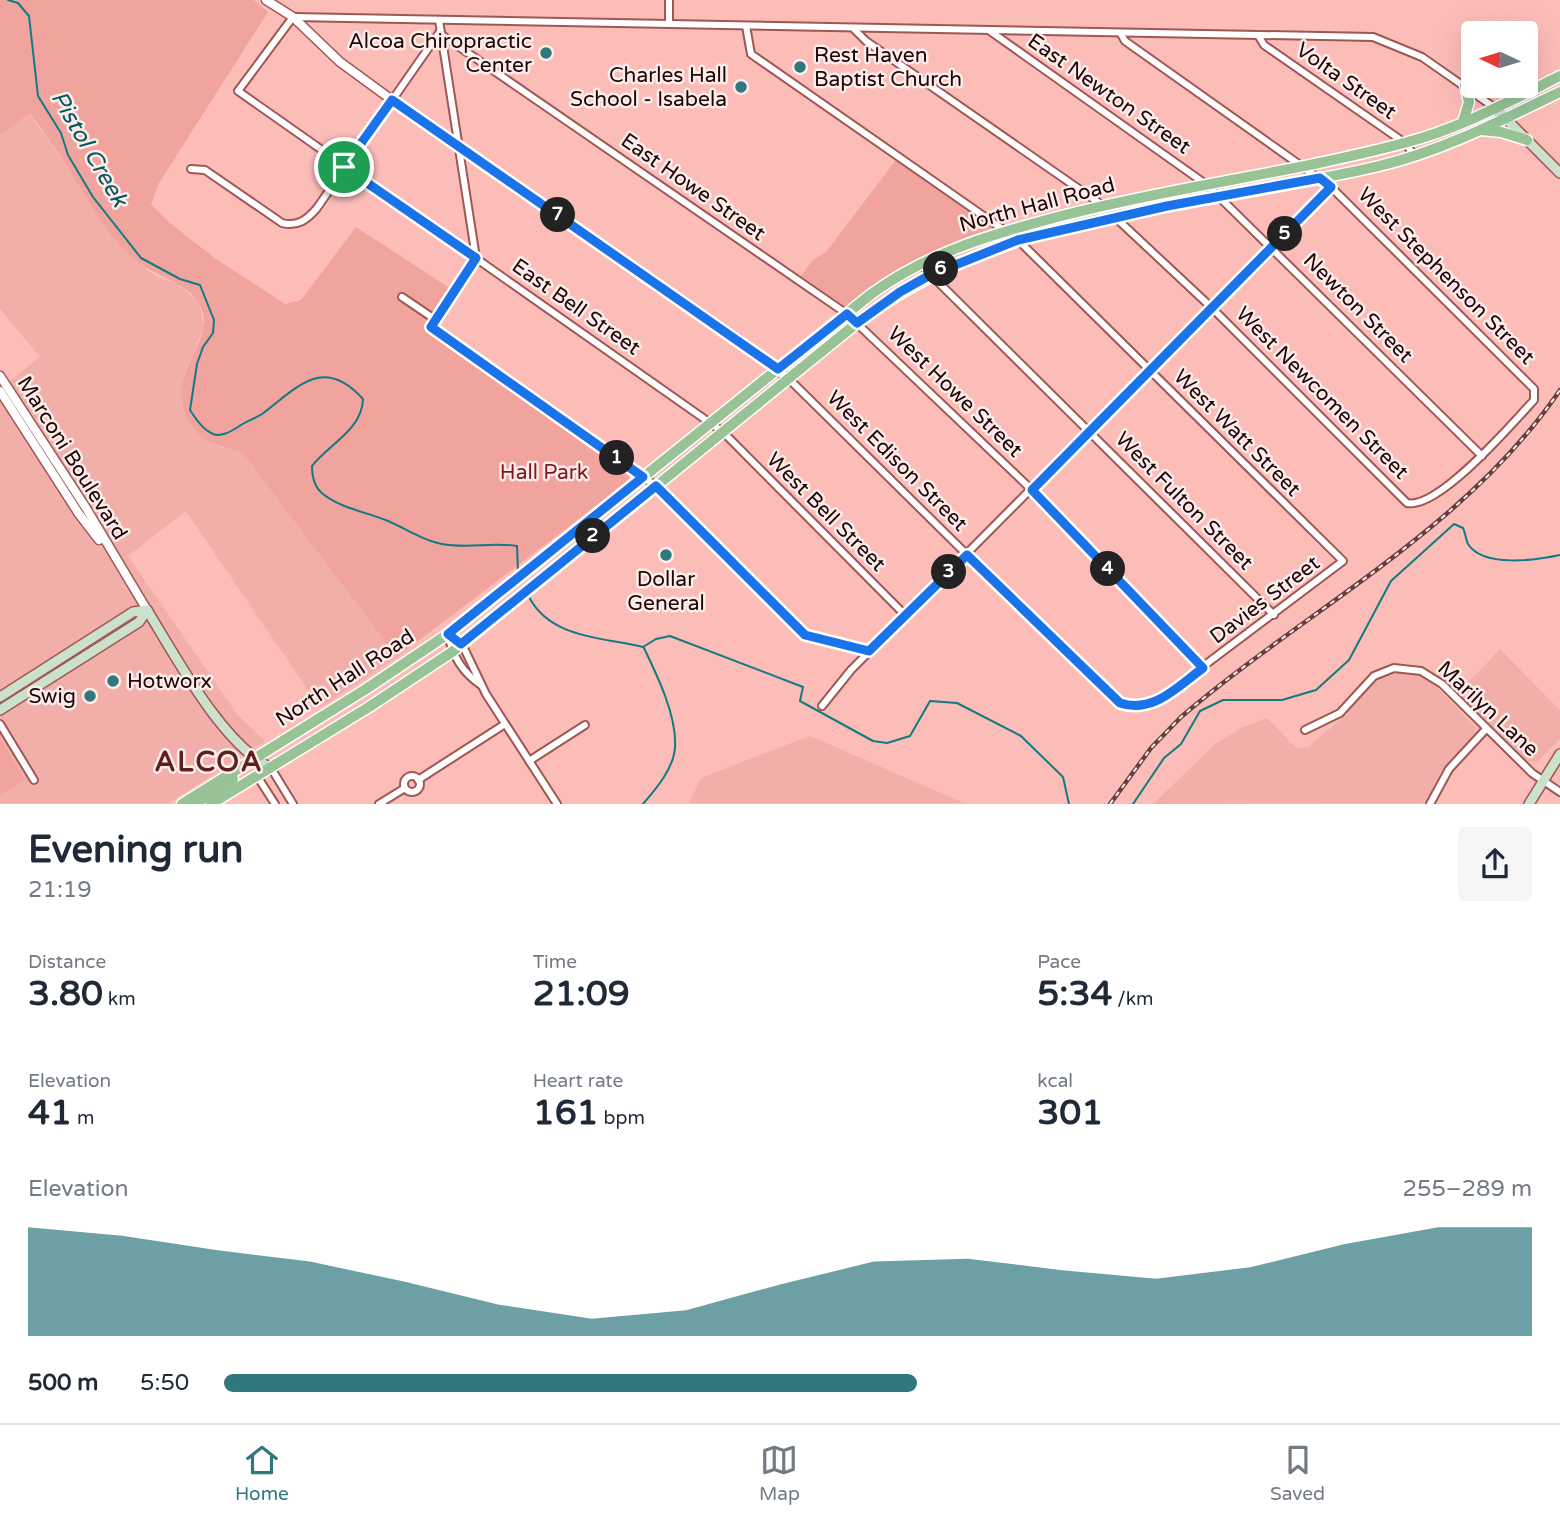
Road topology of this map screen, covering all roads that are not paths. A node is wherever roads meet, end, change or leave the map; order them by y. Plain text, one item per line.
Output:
1 (267, 0) edge
2 (669, 0) edge
3 (293, 18) junction
4 (439, 20) junction
5 (669, 23) junction
6 (746, 26) junction
7 (854, 29) junction
8 (990, 31) junction
9 (439, 33) junction
10 (1121, 34) junction
11 (1258, 35) junction
12 (1560, 76) edge
13 (1461, 82) edge
14 (1560, 92) edge
15 (1468, 98) edge
16 (1482, 98) edge
17 (392, 100) junction
18 (1495, 108) junction
19 (1506, 118) junction
20 (1463, 122) junction
21 (1477, 130) junction
22 (1527, 141) junction
23 (1405, 143) junction
24 (458, 146) junction
25 (1414, 155) junction
26 (1304, 166) junction
27 (344, 167) junction
28 (191, 169) dead end
29 (1560, 173) edge
30 (1320, 178) junction
31 (1207, 184) junction
32 (1331, 187) junction
33 (1219, 196) junction
34 (1102, 205) junction
35 (1115, 217) junction
36 (1004, 230) junction
37 (1018, 240) junction
38 (1272, 247) junction
39 (476, 258) junction
40 (920, 264) junction
41 (930, 275) junction
42 (402, 297) dead end
43 (1211, 307) junction
44 (847, 314) junction
45 (434, 323) junction
46 (857, 323) junction
47 (778, 369) junction
48 (1150, 371) junction
49 (0, 376) edge
50 (789, 379) junction
51 (2, 389) edge
52 (710, 424) junction
53 (723, 432) junction
54 (1089, 432) junction
55 (1482, 456) junction
56 (643, 477) junction
57 (656, 486) junction
58 (1032, 490) junction
59 (967, 555) junction
60 (1343, 561) joint
61 (147, 610) junction
62 (905, 615) junction
63 (1274, 615) junction
64 (448, 634) junction
65 (461, 644) junction
66 (869, 651) junction
67 (452, 652) junction
68 (1203, 668) junction
69 (481, 685) junction
70 (0, 697) edge
71 (822, 706) dead end
72 (1135, 708) joint
73 (0, 710) edge
74 (0, 724) edge
75 (505, 724) junction
76 (585, 724) dead end
77 (1486, 729) junction
78 (1305, 730) dead end
79 (1560, 754) edge
80 (253, 759) junction
81 (529, 761) junction
82 (271, 768) junction
83 (257, 776) junction
84 (1541, 779) junction
85 (34, 780) dead end
86 (418, 780) junction
87 (405, 788) junction
88 (1560, 792) edge
89 (182, 803) edge
90 (195, 803) edge
91 (211, 803) edge
92 (275, 803) edge
93 (293, 803) edge
94 (379, 803) edge
95 (557, 803) edge
96 (1430, 803) edge
97 (1529, 803) edge

1 - 3 street
2 - 5 street
3 - 4 street
3 - 17 street
3 - 27 street, East Bell Street
4 - 5 street
4 - 9 street
5 - 6 street
6 - 7 street
6 - 36 street, West Watt Street
7 - 8 street
7 - 34 street, West Newcomen Street
8 - 10 street
8 - 31 street, East Newton Street
9 - 17 street
9 - 24 street
9 - 44 street, East Howe Street
10 - 11 street
10 - 26 street, West Stephenson Street
11 - 13 street
11 - 23 street, Volta Street
12 - 18 main road, North Hall Road
14 - 19 main road, North Hall Road
15 - 20 main road
16 - 18 street
17 - 24 street
17 - 27 street
18 - 19 main road
18 - 20 main road, North Hall Road
19 - 21 main road, North Hall Road
19 - 22 main road
20 - 23 main road, North Hall Road
21 - 22 main road
21 - 25 main road, North Hall Road
22 - 29 main road
23 - 25 street, Volta Street
23 - 26 main road, North Hall Road
24 - 39 street
24 - 47 street
25 - 30 main road, North Hall Road
26 - 30 street, West Stephenson Street
26 - 31 main road, North Hall Road
27 - 28 street
27 - 39 street, East Bell Street
30 - 32 street, West Stephenson Street
30 - 33 main road, North Hall Road
31 - 33 street, Newton Street
31 - 34 main road, North Hall Road
32 - 38 street
32 - 55 street, West Stephenson Street
33 - 35 main road, North Hall Road
33 - 38 street, Newton Street
34 - 35 street, West Newcomen Street
34 - 36 main road, North Hall Road
35 - 37 main road, North Hall Road
35 - 43 street, West Newcomen Street
36 - 37 street, West Watt Street
36 - 40 main road, North Hall Road
37 - 41 main road, North Hall Road
37 - 48 street, West Watt Street
38 - 43 street
38 - 55 street, Newton Street
39 - 45 street
39 - 52 street, East Bell Street
40 - 41 street, West Fulton Street
40 - 44 main road, North Hall Road
41 - 46 main road, North Hall Road
41 - 54 street, West Fulton Street
42 - 45 street
43 - 48 street
43 - 55 street, West Newcomen Street
44 - 46 street, East Howe Street
44 - 47 main road, North Hall Road
45 - 56 street
46 - 50 main road, North Hall Road
46 - 58 street, West Howe Street
47 - 50 street
47 - 52 main road, North Hall Road
48 - 54 street
48 - 60 street, West Watt Street
49 - 51 street, Marconi Boulevard
50 - 53 main road, North Hall Road
50 - 59 street, West Edison Street
51 - 61 street, Marconi Boulevard
52 - 53 street, East Bell Street
52 - 56 main road, North Hall Road
53 - 57 main road, North Hall Road
53 - 62 street, West Bell Street
54 - 58 street
54 - 63 street, West Fulton Street
56 - 57 street
56 - 64 main road, North Hall Road
57 - 65 main road, North Hall Road
57 - 66 street
58 - 59 street
58 - 68 street, West Howe Street
59 - 62 street
59 - 72 street, West Edison Street
60 - 63 street, Davies Street
61 - 70 main road
61 - 73 main road
61 - 80 main road, Marconi Boulevard
62 - 66 street
63 - 68 street, Davies Street
64 - 65 street
64 - 67 street
64 - 80 main road, North Hall Road
65 - 67 main road, North Hall Road
65 - 69 street
66 - 71 street
67 - 69 street
67 - 82 main road, North Hall Road
68 - 72 street, Davies Street
69 - 75 street
74 - 85 street
75 - 81 street
75 - 86 street
76 - 81 street
77 - 78 street, Marilyn Lane
77 - 84 street, Marilyn Lane
77 - 96 street
79 - 84 main road
80 - 82 main road, Marconi Boulevard
80 - 83 main road, Marconi Boulevard
80 - 89 main road, North Hall Road
80 - 90 main road
81 - 95 street
82 - 83 main road, North Hall Road
82 - 93 street
83 - 91 main road, North Hall Road
83 - 92 street
84 - 88 street, Marilyn Lane
84 - 97 main road
86 - 87 street
86 - 87 street
87 - 94 street

